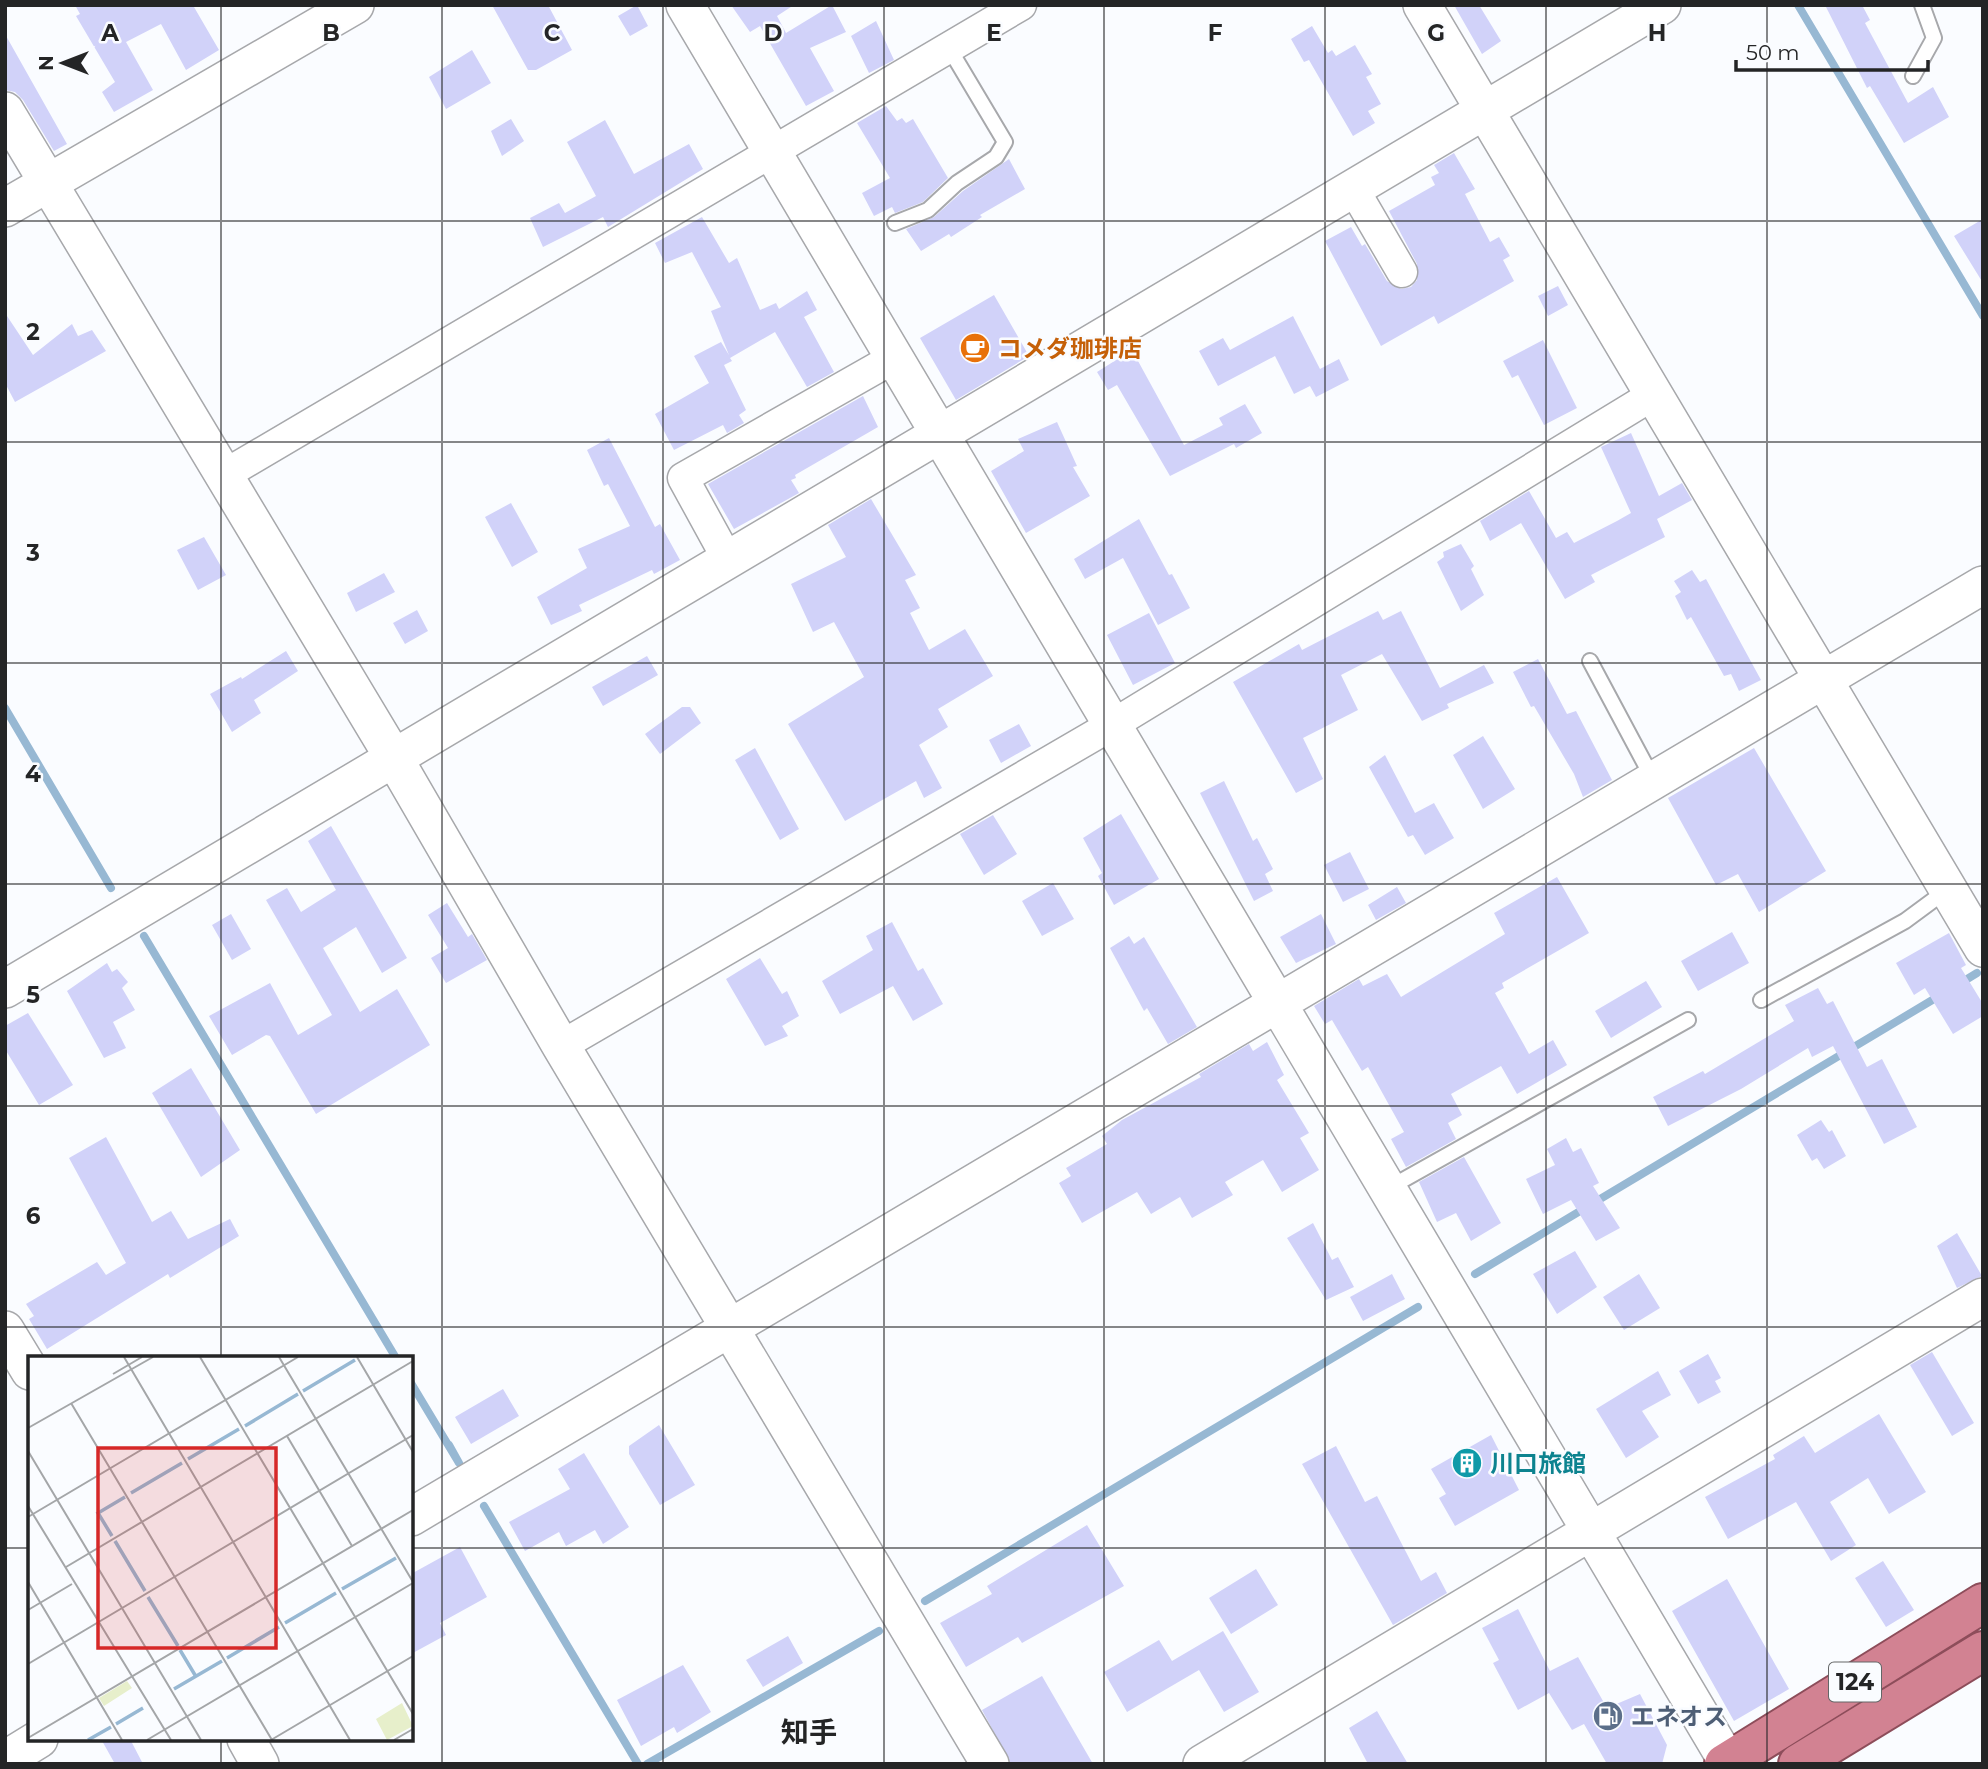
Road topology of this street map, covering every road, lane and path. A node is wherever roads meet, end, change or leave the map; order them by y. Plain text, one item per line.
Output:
1 (355, 5) edge
2 (685, 5) edge
3 (1021, 5) edge
4 (1422, 5) edge
5 (1662, 5) edge
6 (1922, 5) edge
7 (949, 48) junction
8 (1913, 76) dead end
9 (5, 111) edge
10 (1483, 111) junction
11 (771, 150) junction
12 (47, 183) junction
13 (1353, 188) junction
14 (5, 208) edge
15 (895, 223) dead end
16 (1402, 272) dead end
17 (894, 358) junction
18 (1653, 395) junction
19 (940, 435) junction
20 (224, 475) junction
21 (728, 561) junction
22 (1983, 585) edge
23 (1590, 660) dead end
24 (1824, 680) junction
25 (1112, 725) junction
26 (395, 760) junction
27 (1654, 780) junction
28 (1948, 889) junction
29 (1983, 948) edge
30 (5, 989) edge
31 (1761, 1000) dead end
32 (1277, 1003) junction
33 (1688, 1020) dead end
34 (561, 1046) junction
35 (1387, 1189) junction
36 (1983, 1297) edge
37 (5, 1330) edge
38 (732, 1330) junction
39 (28, 1368) edge
40 (413, 1516) edge
41 (1590, 1530) junction
42 (1983, 1603) edge
43 (1983, 1651) edge
44 (36, 1741) edge
45 (247, 1741) edge
46 (5, 1760) edge
47 (1727, 1763) edge
48 (260, 1764) edge
49 (989, 1764) edge
50 (1202, 1764) edge
51 (1798, 1764) edge

1 - 12 street
2 - 11 street
3 - 7 street
4 - 10 street
5 - 10 street
6 - 8 lane
7 - 11 street
7 - 15 lane
9 - 12 street
10 - 13 street
10 - 18 street
11 - 17 street
11 - 20 street
12 - 14 street
12 - 20 street
13 - 16 street
13 - 19 street
17 - 19 street
17 - 21 street
18 - 24 street
18 - 25 street
19 - 21 street
19 - 25 street
20 - 26 street
21 - 26 street
22 - 24 street
23 - 27 lane
24 - 27 street
24 - 28 street
25 - 32 street
25 - 34 street
26 - 30 street
26 - 34 street
27 - 32 street
28 - 29 street
28 - 31 lane
32 - 35 street
32 - 38 street
33 - 35 lane
34 - 38 street
35 - 41 street
36 - 41 street
37 - 39 street
38 - 40 street
38 - 49 street
41 - 47 street
41 - 50 street
42 - 47 highway, 124
43 - 51 highway, 124
44 - 46 street
45 - 48 street

